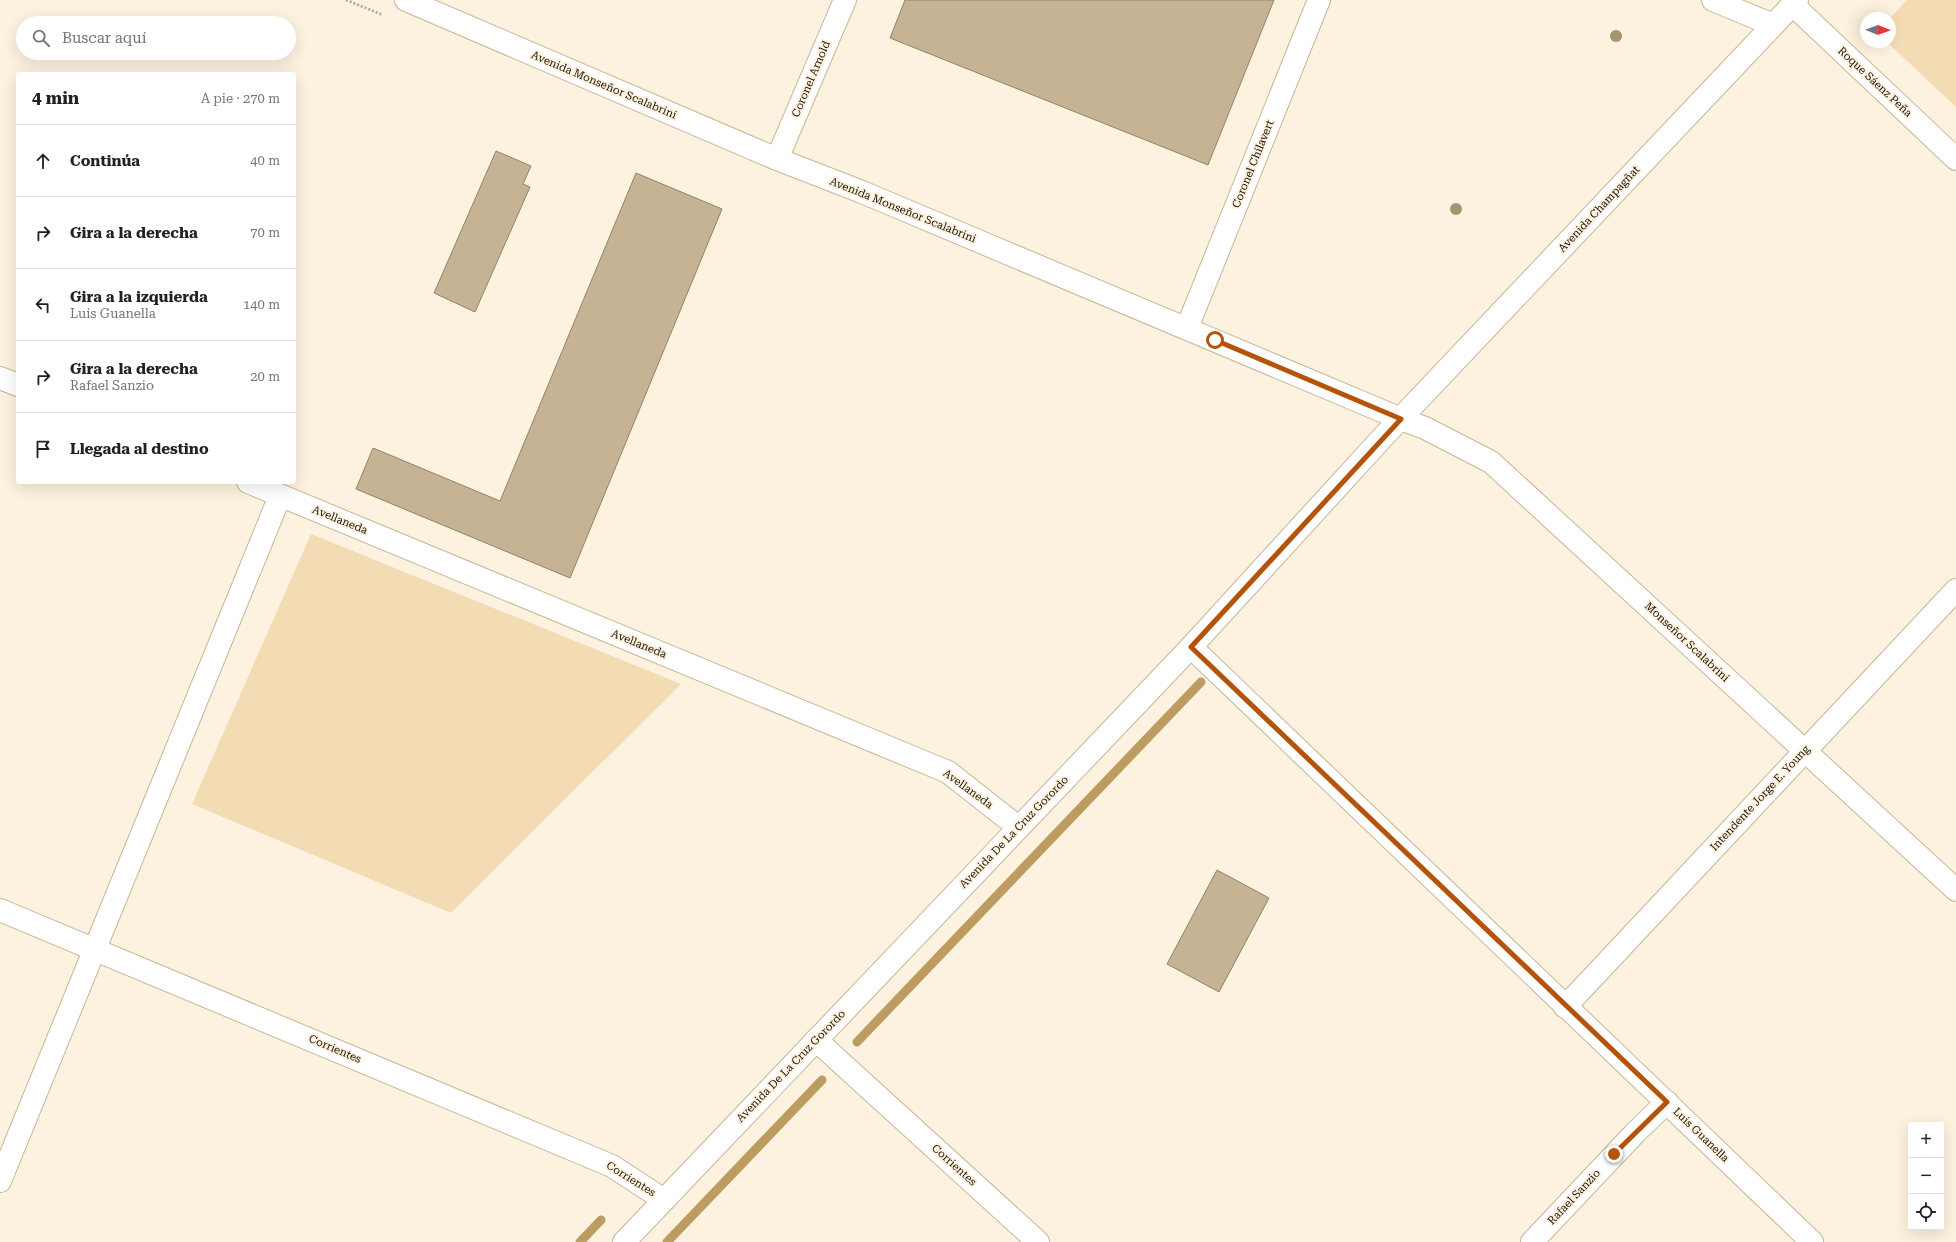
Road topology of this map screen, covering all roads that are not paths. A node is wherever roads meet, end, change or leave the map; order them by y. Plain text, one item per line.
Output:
1 (406, 0) edge
2 (845, 0) edge
3 (1320, 0) edge
4 (1713, 0) edge
5 (1795, 2) edge
6 (1773, 25) junction
7 (777, 159) junction
8 (1956, 159) edge
9 (1187, 328) junction
10 (0, 378) edge
11 (16, 384) edge
12 (1401, 419) junction
13 (253, 484) edge
14 (280, 496) junction
15 (1956, 590) edge
16 (1191, 647) junction
17 (1804, 750) junction
18 (1018, 827) junction
19 (1956, 890) edge
20 (0, 910) edge
21 (94, 948) junction
22 (1565, 1007) junction
23 (816, 1040) junction
24 (1667, 1102) junction
25 (0, 1181) edge
26 (664, 1200) junction
27 (624, 1242) edge
28 (1038, 1242) edge
29 (1532, 1242) edge
30 (1812, 1242) edge

1 - 7 street, Avenida Monseñor Scalabrini
2 - 7 street, Coronel Arnold
3 - 9 street, Coronel Chilavert
4 - 6 street
5 - 6 street, Avenida Champagñat
5 - 8 street, Roque Sáenz Peña
6 - 12 street, Avenida Champagñat
7 - 9 street, Avenida Monseñor Scalabrini
9 - 12 street, Avenida Monseñor Scalabrini
10 - 11 street
12 - 16 street, Avenida De La Cruz Gorordo
12 - 17 street, Monseñor Scalabrini
13 - 14 street, Avellaneda
14 - 18 street, Avellaneda
14 - 21 street
15 - 17 street, Intendente Jorge E. Young
16 - 18 street, Avenida De La Cruz Gorordo
16 - 22 street, Luis Guanella
17 - 19 street, Monseñor Scalabrini
17 - 22 street, Intendente Jorge E. Young
18 - 23 street, Avenida De La Cruz Gorordo
20 - 21 street, Corrientes
21 - 25 street
21 - 26 street, Corrientes
22 - 24 street, Luis Guanella
23 - 26 street, Avenida De La Cruz Gorordo
23 - 28 street, Corrientes
24 - 29 street, Rafael Sanzio
24 - 30 street, Luis Guanella
26 - 27 street, Avenida De La Cruz Gorordo

